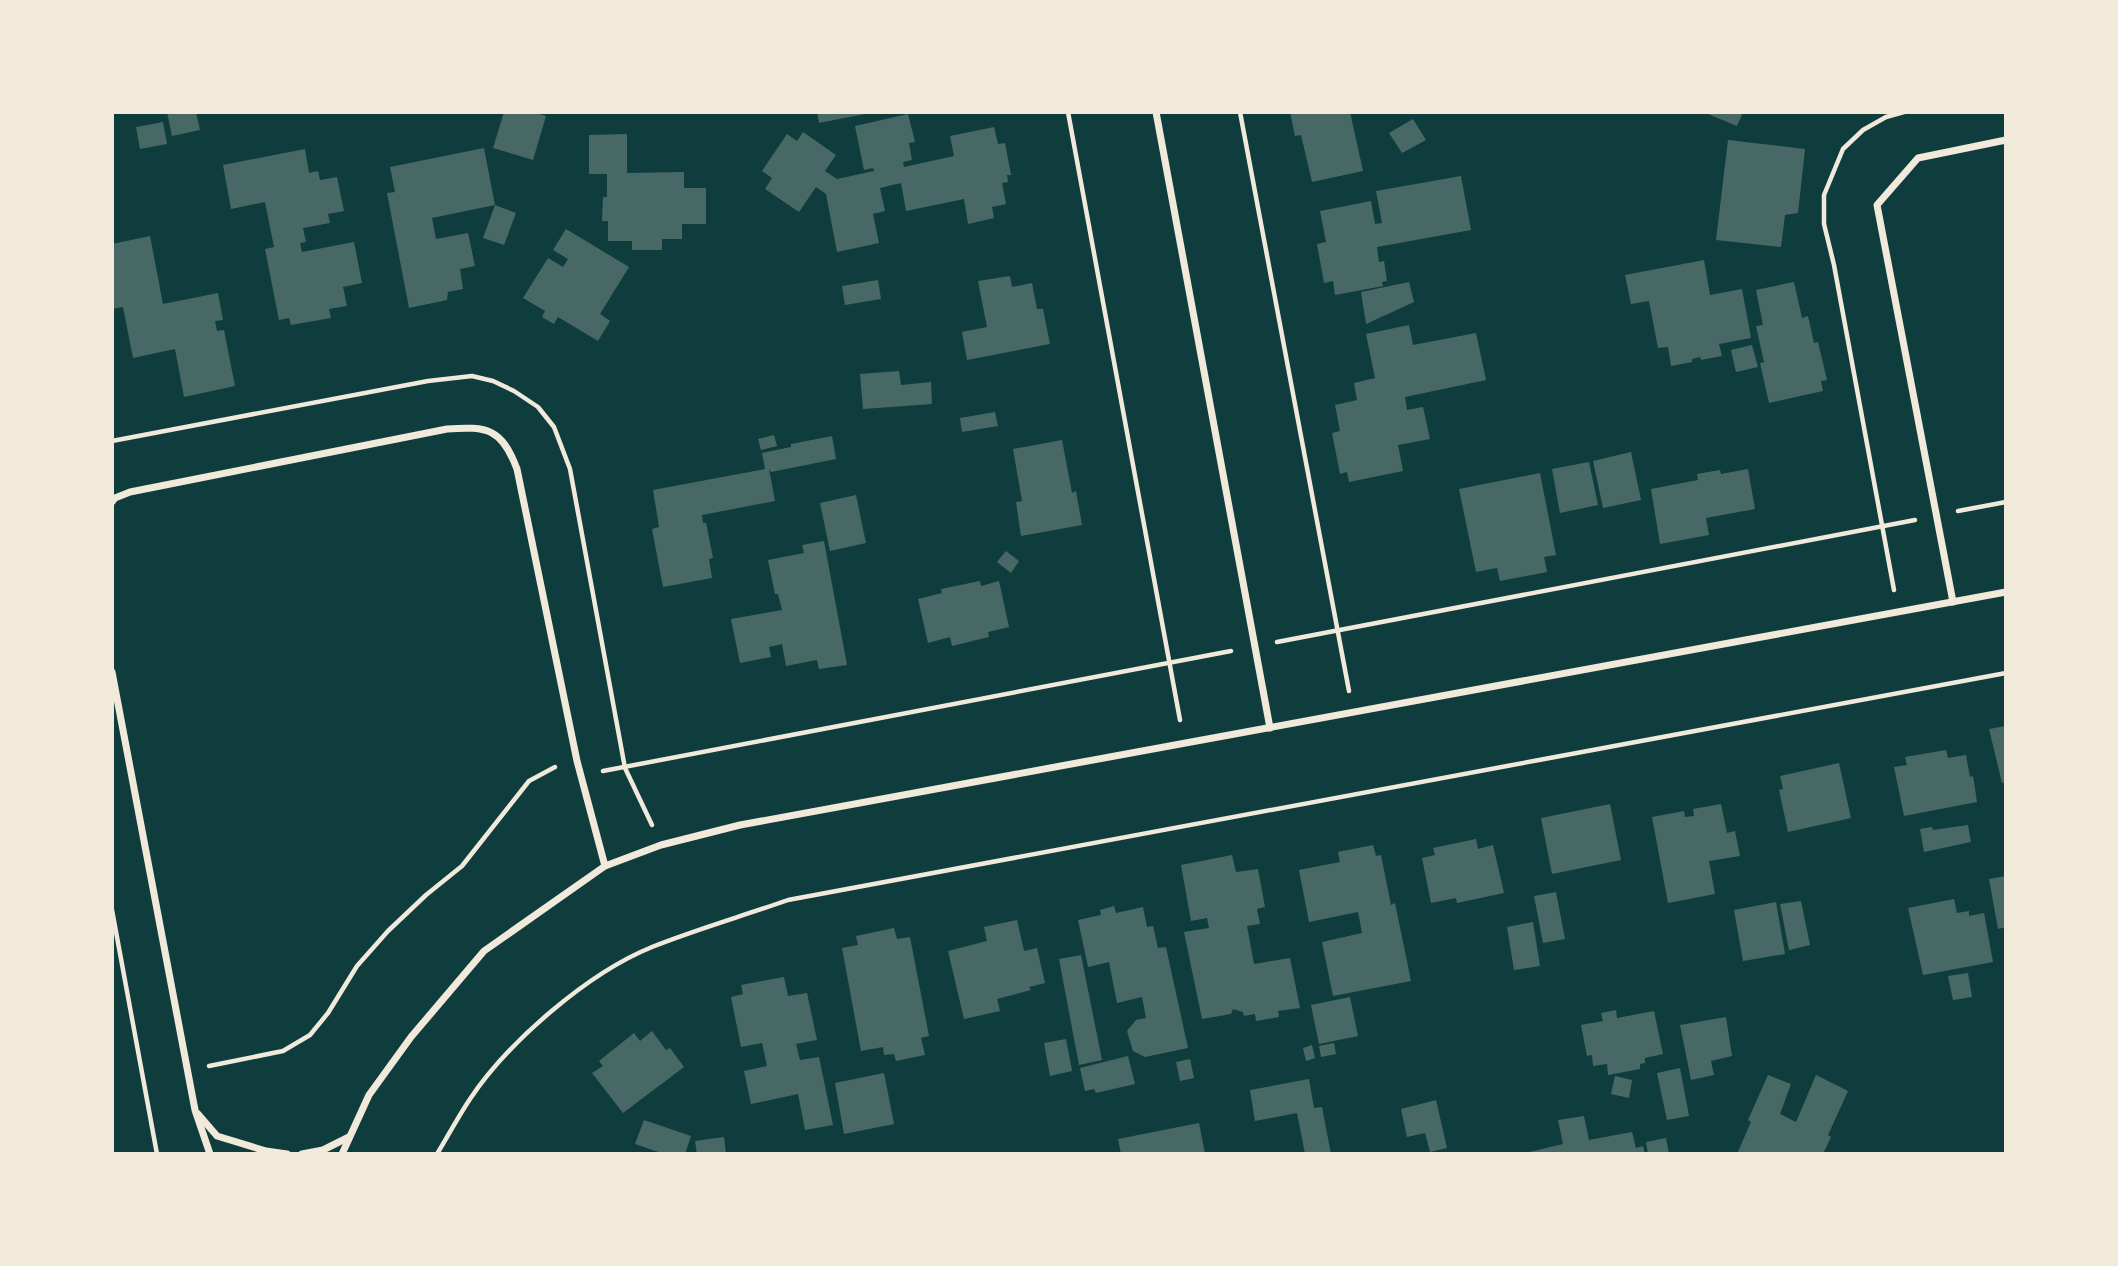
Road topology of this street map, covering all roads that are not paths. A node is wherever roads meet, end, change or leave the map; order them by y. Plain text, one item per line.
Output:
1 (1156, 112) edge
2 (2006, 140) edge
3 (112, 502) edge
4 (2006, 592) edge
5 (1953, 602) junction
6 (112, 671) edge
7 (1270, 728) junction
8 (605, 866) junction
9 (195, 1110) junction
10 (349, 1138) junction
11 (210, 1154) edge
12 (287, 1154) edge
13 (302, 1154) edge
14 (342, 1154) edge

1 - 7 street
2 - 5 street
3 - 8 street
4 - 5 street
5 - 7 street
6 - 9 street
7 - 8 street
8 - 10 street
9 - 11 street
9 - 12 street
10 - 13 street
10 - 14 street

